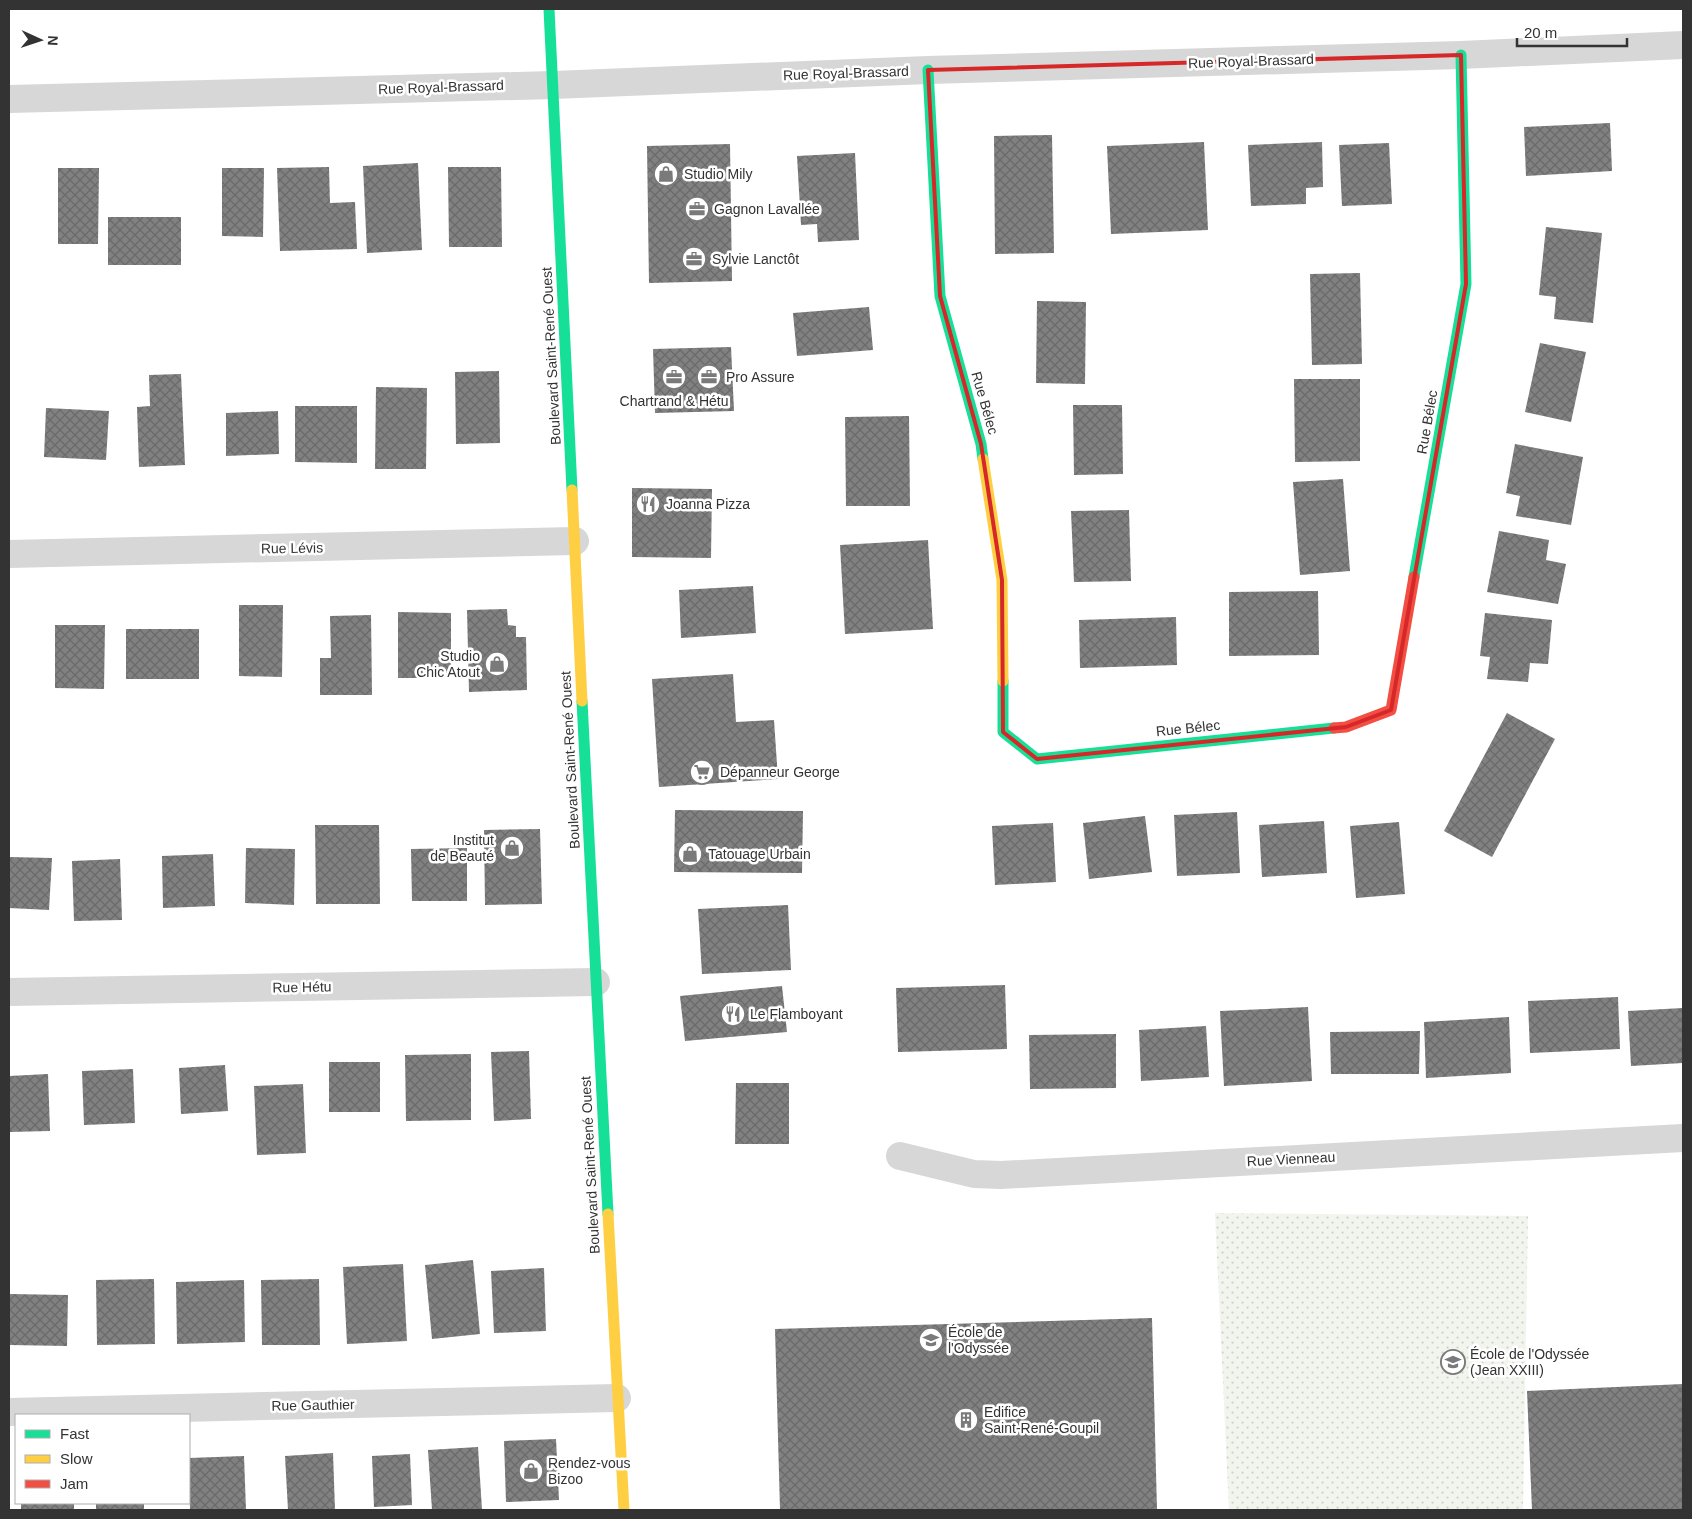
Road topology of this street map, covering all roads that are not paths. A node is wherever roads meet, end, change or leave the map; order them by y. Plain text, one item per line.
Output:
1 (549, 9) edge
2 (1683, 45) edge
3 (1462, 55) junction
4 (928, 70) junction
5 (553, 84) junction
6 (9, 99) edge
7 (575, 541) junction
8 (9, 554) edge
9 (596, 982) junction
10 (9, 992) edge
11 (1683, 1138) edge
12 (900, 1156) dead end
13 (617, 1398) junction
14 (9, 1412) edge
15 (624, 1510) edge

1 - 5 street, Boulevard Saint-René Ouest
2 - 3 street, Rue Royal-Brassard
3 - 4 street, Rue Royal-Brassard
3 - 4 street, Rue Bélec
4 - 5 street, Rue Royal-Brassard
5 - 6 street, Rue Royal-Brassard
5 - 7 street, Boulevard Saint-René Ouest
7 - 8 street, Rue Lévis
7 - 9 street, Boulevard Saint-René Ouest
9 - 10 street, Rue Hétu
9 - 13 street, Boulevard Saint-René Ouest
11 - 12 street, Rue Vienneau
13 - 14 street, Rue Gauthier
13 - 15 street, Boulevard Saint-René Ouest

